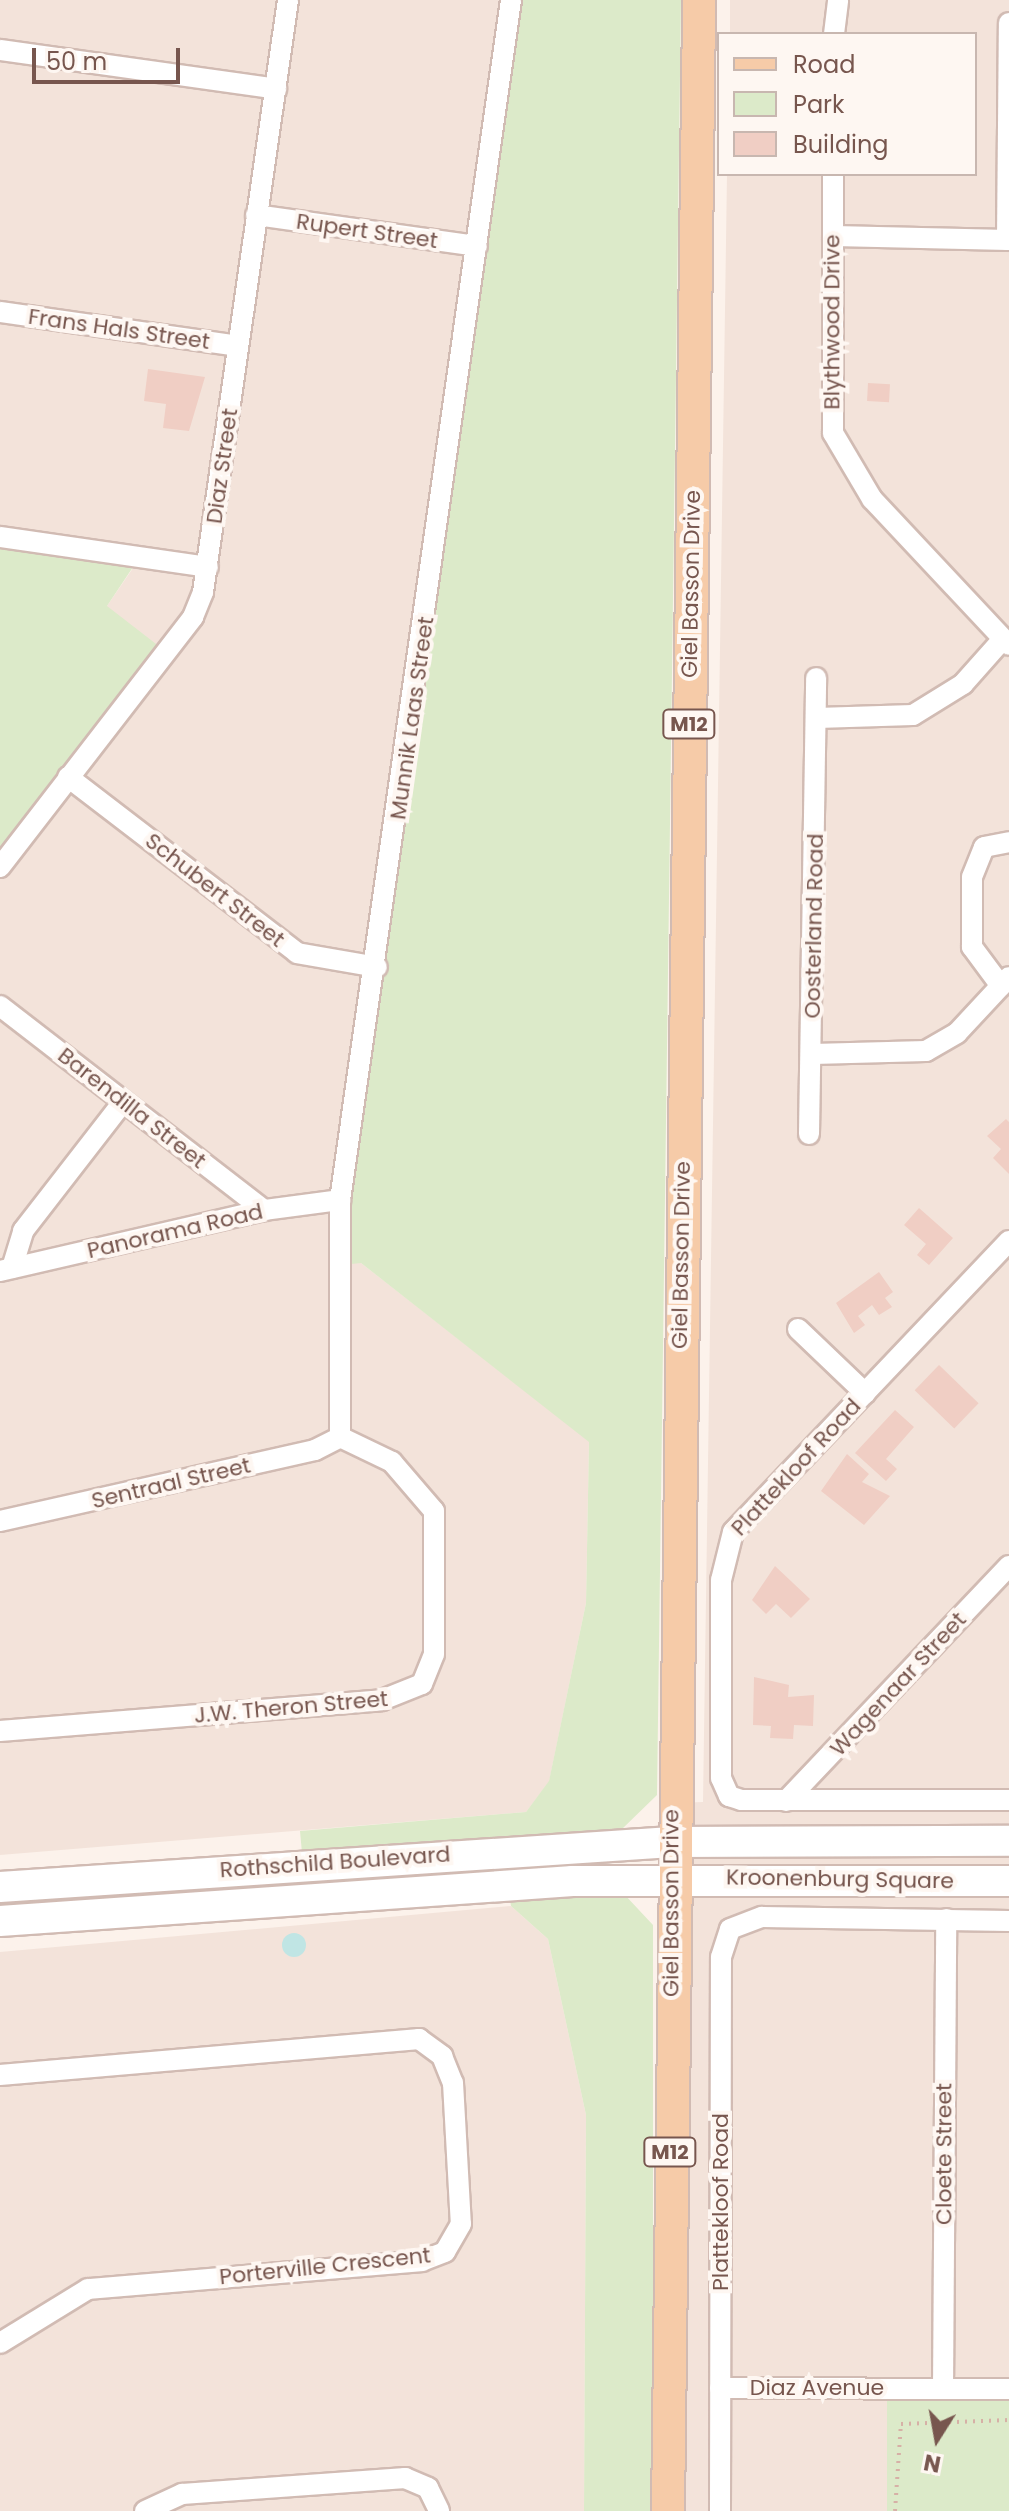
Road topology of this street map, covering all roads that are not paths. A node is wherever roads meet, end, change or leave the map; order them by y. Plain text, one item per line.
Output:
1 (288, 0) edge
2 (511, 0) edge
3 (699, 0) edge
4 (838, 0) edge
5 (1009, 23) edge
6 (834, 32) edge
7 (0, 50) edge
8 (1008, 76) edge
9 (276, 89) junction
10 (833, 176) edge
11 (256, 215) junction
12 (833, 236) junction
13 (1008, 240) edge
14 (477, 246) junction
15 (0, 312) edge
16 (238, 346) junction
17 (0, 537) edge
18 (208, 567) junction
19 (1006, 642) edge
20 (816, 678) dead end
21 (817, 718) junction
22 (68, 777) junction
23 (1009, 842) edge
24 (0, 867) edge
25 (377, 967) junction
26 (1005, 982) edge
27 (0, 1006) edge
28 (813, 1054) junction
29 (123, 1102) junction
30 (809, 1134) dead end
31 (340, 1200) junction
32 (264, 1210) junction
33 (1009, 1241) edge
34 (6, 1270) edge
35 (798, 1329) dead end
36 (865, 1393) junction
37 (340, 1437) junction
38 (0, 1521) edge
39 (1009, 1566) edge
40 (0, 1731) edge
41 (1009, 1800) edge
42 (786, 1801) junction
43 (1009, 1841) edge
44 (671, 1842) junction
45 (671, 1878) junction
46 (1009, 1881) edge
47 (0, 1887) edge
48 (762, 1917) joint
49 (946, 1919) junction
50 (0, 1921) edge
51 (1009, 1921) edge
52 (0, 2075) edge
53 (0, 2343) edge
54 (720, 2388) junction
55 (943, 2389) junction
56 (1009, 2389) edge
57 (145, 2511) edge
58 (439, 2511) edge
59 (668, 2511) edge
60 (720, 2511) edge

1 - 9 street, Diaz Street
2 - 14 street, Munnik Laas Street
3 - 44 main road, Giel Basson Drive / M12
4 - 6 street
5 - 8 street
7 - 9 street
8 - 13 street
9 - 11 street, Diaz Street
10 - 12 street, Blythwood Drive
11 - 14 street, Rupert Street
11 - 16 street, Diaz Street
12 - 13 street
12 - 19 street, Blythwood Drive
14 - 25 street, Munnik Laas Street
15 - 16 street, Frans Hals Street
16 - 18 street, Diaz Street
17 - 18 street
18 - 22 street, Diaz Street
19 - 21 street
20 - 21 street, Oosterland Road
21 - 28 street, Oosterland Road
22 - 24 street, Diaz Street
22 - 25 street, Schubert Street
23 - 26 street
25 - 31 street, Munnik Laas Street
26 - 28 street
27 - 29 street, Barendilla Street
28 - 30 street, Oosterland Road
29 - 32 street, Barendilla Street
29 - 34 street, Panorama Road
31 - 32 street, Panorama Road
31 - 37 street, Munnik Laas Street
32 - 34 street, Panorama Road
33 - 36 street, Plattekloof Road
35 - 36 street
36 - 42 street, Plattekloof Road
37 - 38 street, Sentraal Street
37 - 40 street, J.W. Theron Street
39 - 42 street, Wagenaar Street
41 - 42 street
43 - 44 street, Kroonenburg Square
44 - 45 main road, Giel Basson Drive / M12
44 - 47 street, Rothschild Boulevard
45 - 46 street, Kroonenburg Square
45 - 50 street, Rothschild Boulevard
45 - 59 main road, Giel Basson Drive / M12
48 - 49 street, Kroonenburg Square
48 - 54 street, Plattekloof Road
49 - 51 street, Kroonenburg Square
49 - 55 street, Cloete Street
52 - 53 street, Porterville Crescent
54 - 55 street, Diaz Avenue
54 - 60 street, Plattekloof Road
55 - 56 street, Diaz Avenue
57 - 58 street

